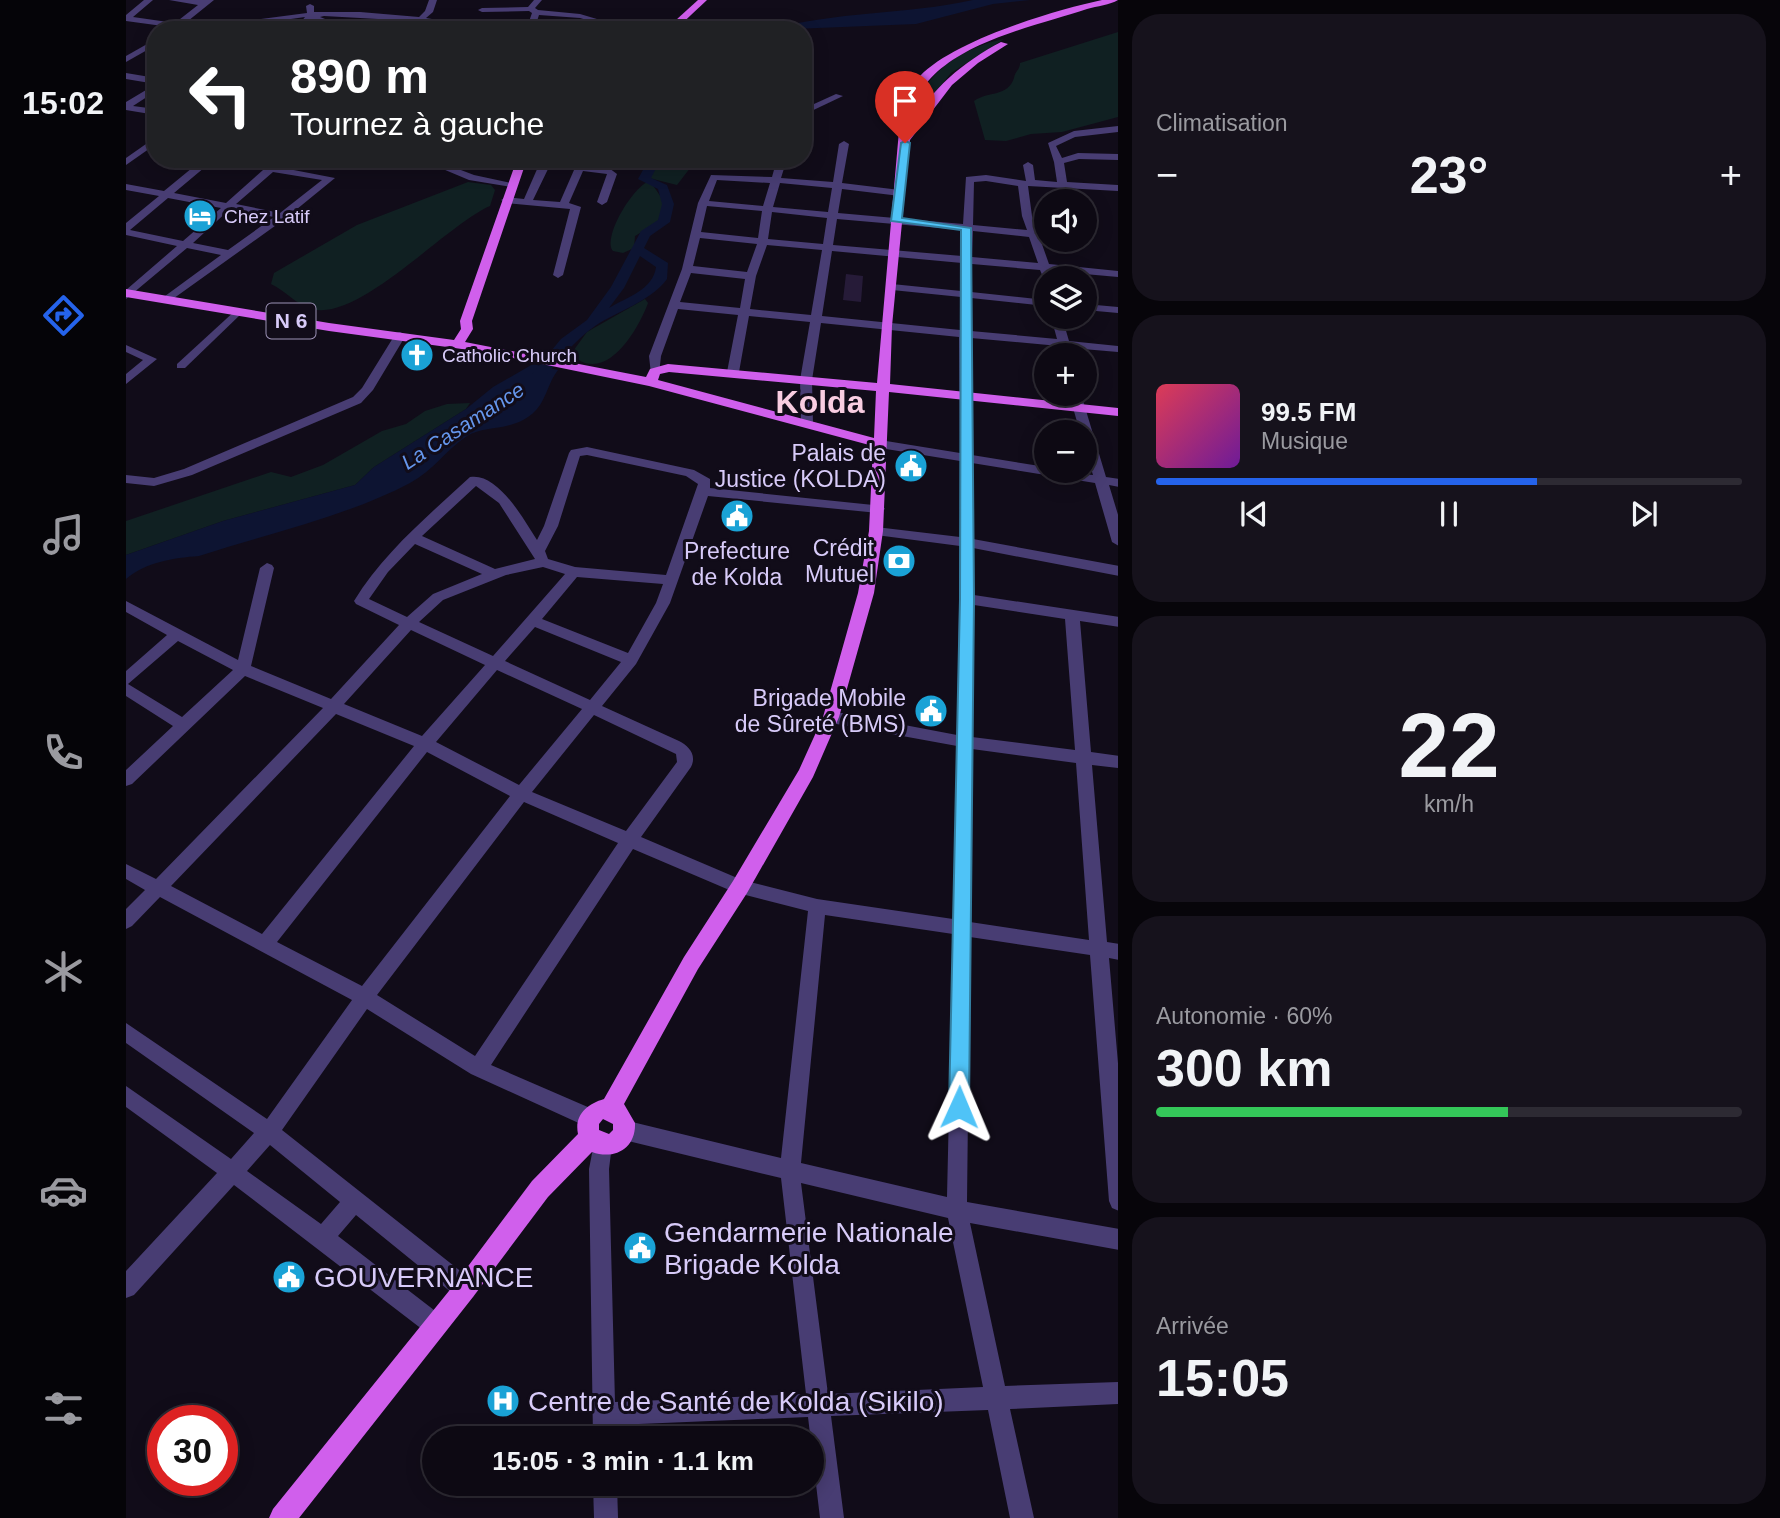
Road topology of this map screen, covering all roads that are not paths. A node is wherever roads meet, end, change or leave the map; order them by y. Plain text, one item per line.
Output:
1 (149, 0) edge
2 (173, 0) edge
3 (433, 0) edge
4 (485, 0) edge
5 (538, 0) edge
6 (703, 0) edge
7 (1116, 0) edge
8 (208, 2) edge
9 (310, 2) edge
10 (394, 6) dead end
11 (380, 10) junction
12 (482, 10) junction
13 (533, 10) junction
14 (506, 11) junction
15 (311, 16) junction
16 (127, 18) edge
17 (424, 19) junction
18 (183, 21) edge
19 (249, 21) edge
20 (306, 21) edge
21 (325, 21) edge
22 (421, 21) edge
23 (431, 21) edge
24 (477, 21) edge
25 (501, 21) edge
26 (531, 21) edge
27 (598, 21) edge
28 (679, 21) edge
29 (147, 22) edge
30 (126, 45) edge
31 (145, 48) joint
32 (126, 60) edge
33 (126, 76) edge
34 (147, 80) edge
35 (147, 93) edge
36 (839, 96) dead end
37 (126, 106) edge
38 (812, 108) edge
39 (147, 110) edge
40 (1118, 129) edge
41 (905, 143) junction
42 (844, 144) dead end
43 (126, 145) edge
44 (145, 148) joint
45 (1118, 157) edge
46 (126, 162) edge
47 (1059, 162) junction
48 (1028, 165) dead end
49 (198, 168) edge
50 (259, 168) edge
51 (446, 168) edge
52 (518, 168) edge
53 (544, 168) edge
54 (580, 168) edge
55 (587, 168) edge
56 (779, 168) edge
57 (270, 170) junction
58 (776, 180) junction
59 (1027, 183) junction
60 (512, 184) junction
61 (1062, 184) junction
62 (837, 185) junction
63 (126, 187) edge
64 (1118, 188) edge
65 (900, 193) junction
66 (164, 195) junction
67 (506, 200) junction
68 (527, 202) junction
69 (602, 202) dead end
70 (703, 203) junction
71 (564, 204) junction
72 (228, 205) junction
73 (767, 210) junction
74 (282, 216) junction
75 (830, 216) junction
76 (896, 221) junction
77 (966, 228) junction
78 (126, 230) edge
79 (1033, 234) junction
80 (696, 235) junction
81 (763, 241) junction
82 (186, 243) junction
83 (825, 247) junction
84 (229, 253) junction
85 (894, 254) junction
86 (967, 260) junction
87 (1044, 266) edge
88 (687, 269) junction
89 (1034, 271) edge
90 (1097, 274) edge
91 (1118, 274) edge
92 (558, 275) dead end
93 (751, 275) junction
94 (892, 287) junction
95 (127, 294) edge
96 (968, 296) junction
97 (166, 299) junction
98 (1034, 302) edge
99 (675, 305) junction
100 (1097, 308) edge
101 (1118, 310) edge
102 (237, 312) junction
103 (744, 312) junction
104 (814, 319) junction
105 (466, 325) junction
106 (886, 326) junction
107 (965, 334) junction
108 (400, 335) junction
109 (452, 343) junction
110 (1034, 345) edge
111 (126, 348) edge
112 (484, 348) junction
113 (1097, 349) edge
114 (1118, 349) edge
115 (181, 366) dead end
116 (733, 372) junction
117 (653, 377) junction
118 (126, 380) edge
119 (806, 380) junction
120 (884, 389) junction
121 (965, 395) junction
122 (1034, 398) edge
123 (1078, 406) edge
124 (1097, 406) edge
125 (1118, 412) edge
126 (807, 424) junction
127 (880, 444) junction
128 (968, 460) junction
129 (126, 478) edge
130 (1100, 480) junction
131 (1118, 483) edge
132 (703, 491) junction
133 (878, 509) junction
134 (876, 531) junction
135 (414, 538) junction
136 (967, 542) junction
137 (1118, 542) edge
138 (540, 557) junction
139 (267, 568) dead end
140 (1118, 571) edge
141 (574, 572) junction
142 (494, 574) junction
143 (670, 580) junction
144 (967, 599) junction
145 (126, 606) edge
146 (1072, 614) junction
147 (534, 621) junction
148 (1118, 622) edge
149 (408, 624) junction
150 (177, 634) junction
151 (631, 660) junction
152 (497, 662) junction
153 (243, 669) junction
154 (126, 679) edge
155 (126, 689) edge
156 (334, 706) junction
157 (591, 707) junction
158 (831, 718) junction
159 (184, 726) junction
160 (965, 742) junction
161 (425, 744) junction
162 (1085, 757) junction
163 (1118, 762) edge
164 (126, 780) edge
165 (521, 794) junction
166 (628, 842) junction
167 (126, 872) edge
168 (160, 887) junction
169 (740, 887) junction
170 (817, 906) junction
171 (126, 921) edge
172 (962, 928) junction
173 (264, 944) junction
174 (1099, 949) junction
175 (1118, 952) edge
176 (365, 997) junction
177 (126, 1032) edge
178 (478, 1068) junction
179 (1114, 1079) edge
180 (126, 1095) edge
181 (598, 1128) junction
182 (624, 1130) joint
183 (269, 1132) junction
184 (232, 1172) junction
185 (790, 1172) junction
186 (354, 1201) junction
187 (1118, 1201) edge
188 (957, 1210) junction
189 (323, 1238) junction
190 (1118, 1240) edge
191 (126, 1287) edge
192 (466, 1289) junction
193 (435, 1325) junction
194 (1118, 1393) edge
195 (995, 1397) junction
196 (819, 1404) junction
197 (603, 1414) junction
198 (604, 1426) edge
199 (605, 1496) edge
200 (282, 1518) edge
201 (606, 1518) edge
202 (832, 1518) edge
203 (1022, 1518) edge

1 - 16 street
2 - 8 street
3 - 17 street
4 - 12 street
5 - 13 street
6 - 28 main road
7 - 41 main road
7 - 41 main road
8 - 18 street
9 - 11 street
9 - 15 street
9 - 19 street
10 - 11 street
11 - 17 street
12 - 14 street
12 - 24 street
13 - 14 street
13 - 26 street
13 - 27 street
14 - 25 street
15 - 20 street
15 - 21 street
16 - 29 street
17 - 22 street
17 - 23 street
30 - 31 street
31 - 32 street
33 - 34 street
35 - 37 street
36 - 38 street
37 - 39 street
40 - 47 street
41 - 65 main road
42 - 62 street
43 - 44 street
44 - 46 street
45 - 47 street
47 - 61 street
48 - 59 street
49 - 66 street
50 - 57 street
51 - 60 street
52 - 60 main road
53 - 68 street
54 - 71 street
55 - 69 street
56 - 58 street
57 - 72 street
57 - 74 street
58 - 62 street
58 - 70 street
58 - 73 street
59 - 61 street
59 - 77 street
59 - 79 street
60 - 67 main road
61 - 64 street
62 - 65 street
62 - 75 street
63 - 66 street
65 - 76 main road
66 - 72 street
66 - 78 street
67 - 68 street
67 - 105 main road
68 - 71 street
70 - 73 street
70 - 80 street
71 - 92 street
72 - 74 street
72 - 82 street
73 - 75 street
73 - 81 street
74 - 84 street
75 - 76 street
75 - 83 street
76 - 77 street
76 - 85 main road
77 - 79 street
77 - 86 street
78 - 82 street
79 - 87 street
80 - 81 street
80 - 88 street
81 - 83 street
81 - 93 street
82 - 84 street
82 - 95 street
83 - 85 street
83 - 104 street
84 - 97 street
85 - 86 street
85 - 94 main road
86 - 89 street
86 - 96 street
88 - 93 street
88 - 99 street
90 - 91 street
93 - 103 street
94 - 96 street
94 - 106 main road
95 - 97 main road, N 6
96 - 98 street
96 - 107 street
97 - 102 main road, N 6
99 - 103 street
99 - 117 street
100 - 101 street
102 - 108 main road, N 6
102 - 115 street
103 - 104 street
103 - 116 street
104 - 106 street
104 - 119 street
105 - 109 main road
105 - 112 main road
106 - 107 street
106 - 120 main road
107 - 110 street
107 - 121 street
108 - 109 main road, N 6
108 - 129 street
109 - 112 main road
111 - 118 street
112 - 117 main road
113 - 114 street
116 - 117 main road
116 - 119 main road
117 - 126 main road
119 - 120 main road
119 - 126 street
120 - 121 main road
120 - 127 main road
121 - 122 main road
121 - 128 street
123 - 130 street
124 - 125 main road
126 - 127 main road
127 - 128 street
127 - 133 main road
128 - 130 street
128 - 136 street
130 - 131 street
130 - 137 street
132 - 133 street
132 - 138 street
132 - 143 street
133 - 134 main road
134 - 136 street
134 - 158 main road
135 - 138 street
135 - 142 street
135 - 149 street
136 - 140 street
136 - 144 street
138 - 141 street
138 - 142 street
139 - 153 street
141 - 143 street
141 - 147 street
142 - 149 street
143 - 151 street
144 - 146 street
144 - 160 street
145 - 150 street
146 - 148 street
146 - 162 street
147 - 151 street
147 - 152 street
149 - 152 street
149 - 156 street
150 - 153 street
150 - 154 street
151 - 157 street
152 - 157 street
152 - 161 street
153 - 156 street
153 - 159 street
155 - 159 street
156 - 161 street
156 - 168 street
157 - 165 street
157 - 166 street
158 - 160 street
158 - 169 main road
159 - 164 street
160 - 162 street
160 - 172 street
161 - 165 street
161 - 173 street
162 - 163 street
162 - 174 street
165 - 166 street
165 - 176 street
166 - 169 street
166 - 178 street
167 - 168 street
168 - 171 street
168 - 173 street
169 - 170 street
169 - 181 main road
170 - 172 street
170 - 185 street
172 - 174 street
172 - 188 street
173 - 176 street
174 - 175 street
174 - 179 street
176 - 178 street
176 - 183 street
177 - 183 street
178 - 181 street
179 - 187 street
180 - 184 street
181 - 182 main road
181 - 192 main road
181 - 197 street
182 - 185 street
183 - 184 street
183 - 186 street
184 - 189 street
184 - 191 street
185 - 188 street
185 - 196 street
186 - 189 street
186 - 192 street
188 - 190 street
188 - 195 street
189 - 193 street
192 - 193 main road
193 - 200 main road
194 - 195 street
195 - 196 street
195 - 203 street
196 - 197 street
196 - 202 street
197 - 198 street
199 - 201 street

